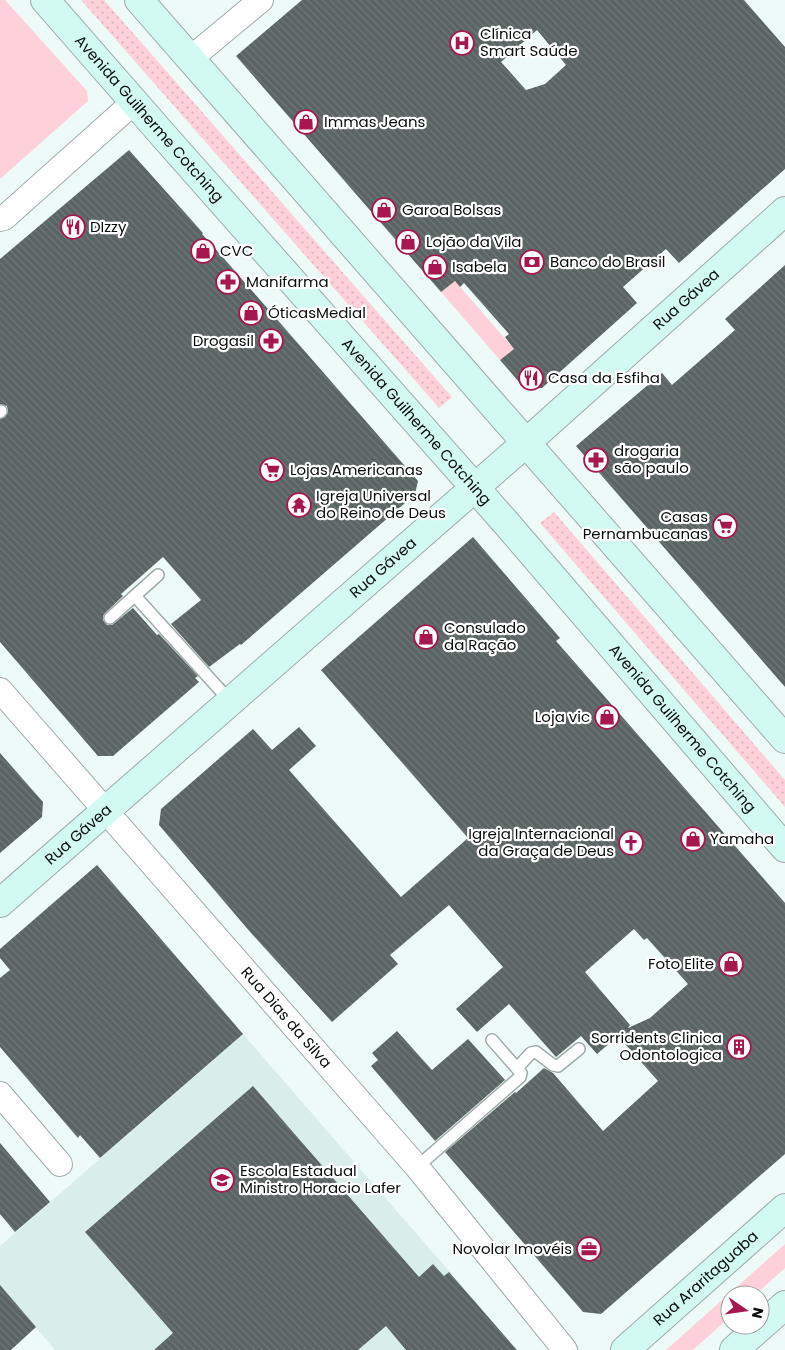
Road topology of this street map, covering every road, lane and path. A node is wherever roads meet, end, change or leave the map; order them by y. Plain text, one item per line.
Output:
1 (45, 0) edge
2 (140, 0) edge
3 (261, 0) edge
4 (190, 58) junction
5 (134, 102) junction
6 (785, 211) edge
7 (0, 219) edge
8 (526, 442) junction
9 (474, 487) junction
10 (158, 575) dead end
11 (135, 596) junction
12 (110, 618) dead end
13 (0, 690) edge
14 (230, 701) junction
15 (785, 739) edge
16 (105, 811) junction
17 (785, 848) edge
18 (0, 903) edge
19 (492, 1040) dead end
20 (579, 1049) dead end
21 (517, 1068) junction
22 (0, 1094) edge
23 (60, 1164) dead end
24 (417, 1167) junction
25 (785, 1208) edge
26 (785, 1305) edge
27 (565, 1350) edge
28 (625, 1350) edge
29 (734, 1350) edge

1 - 5 main road, Avenida Guilherme Cotching
2 - 4 main road
3 - 4 street
4 - 8 main road
5 - 7 street
5 - 9 main road, Avenida Guilherme Cotching
6 - 8 main road, Rua Gávea
8 - 9 main road, Rua Gávea
8 - 15 main road
9 - 14 main road, Rua Gávea
9 - 17 main road, Avenida Guilherme Cotching
10 - 11 lane
11 - 12 lane
11 - 14 lane
13 - 16 street, Rua Dias da Silva
14 - 16 main road, Rua Gávea
16 - 18 main road, Rua Gávea
16 - 24 street, Rua Dias da Silva
19 - 21 lane
20 - 21 lane
21 - 24 lane
22 - 23 street
24 - 27 street, Rua Dias da Silva
25 - 28 main road, Rua Araritaguaba
26 - 29 main road

